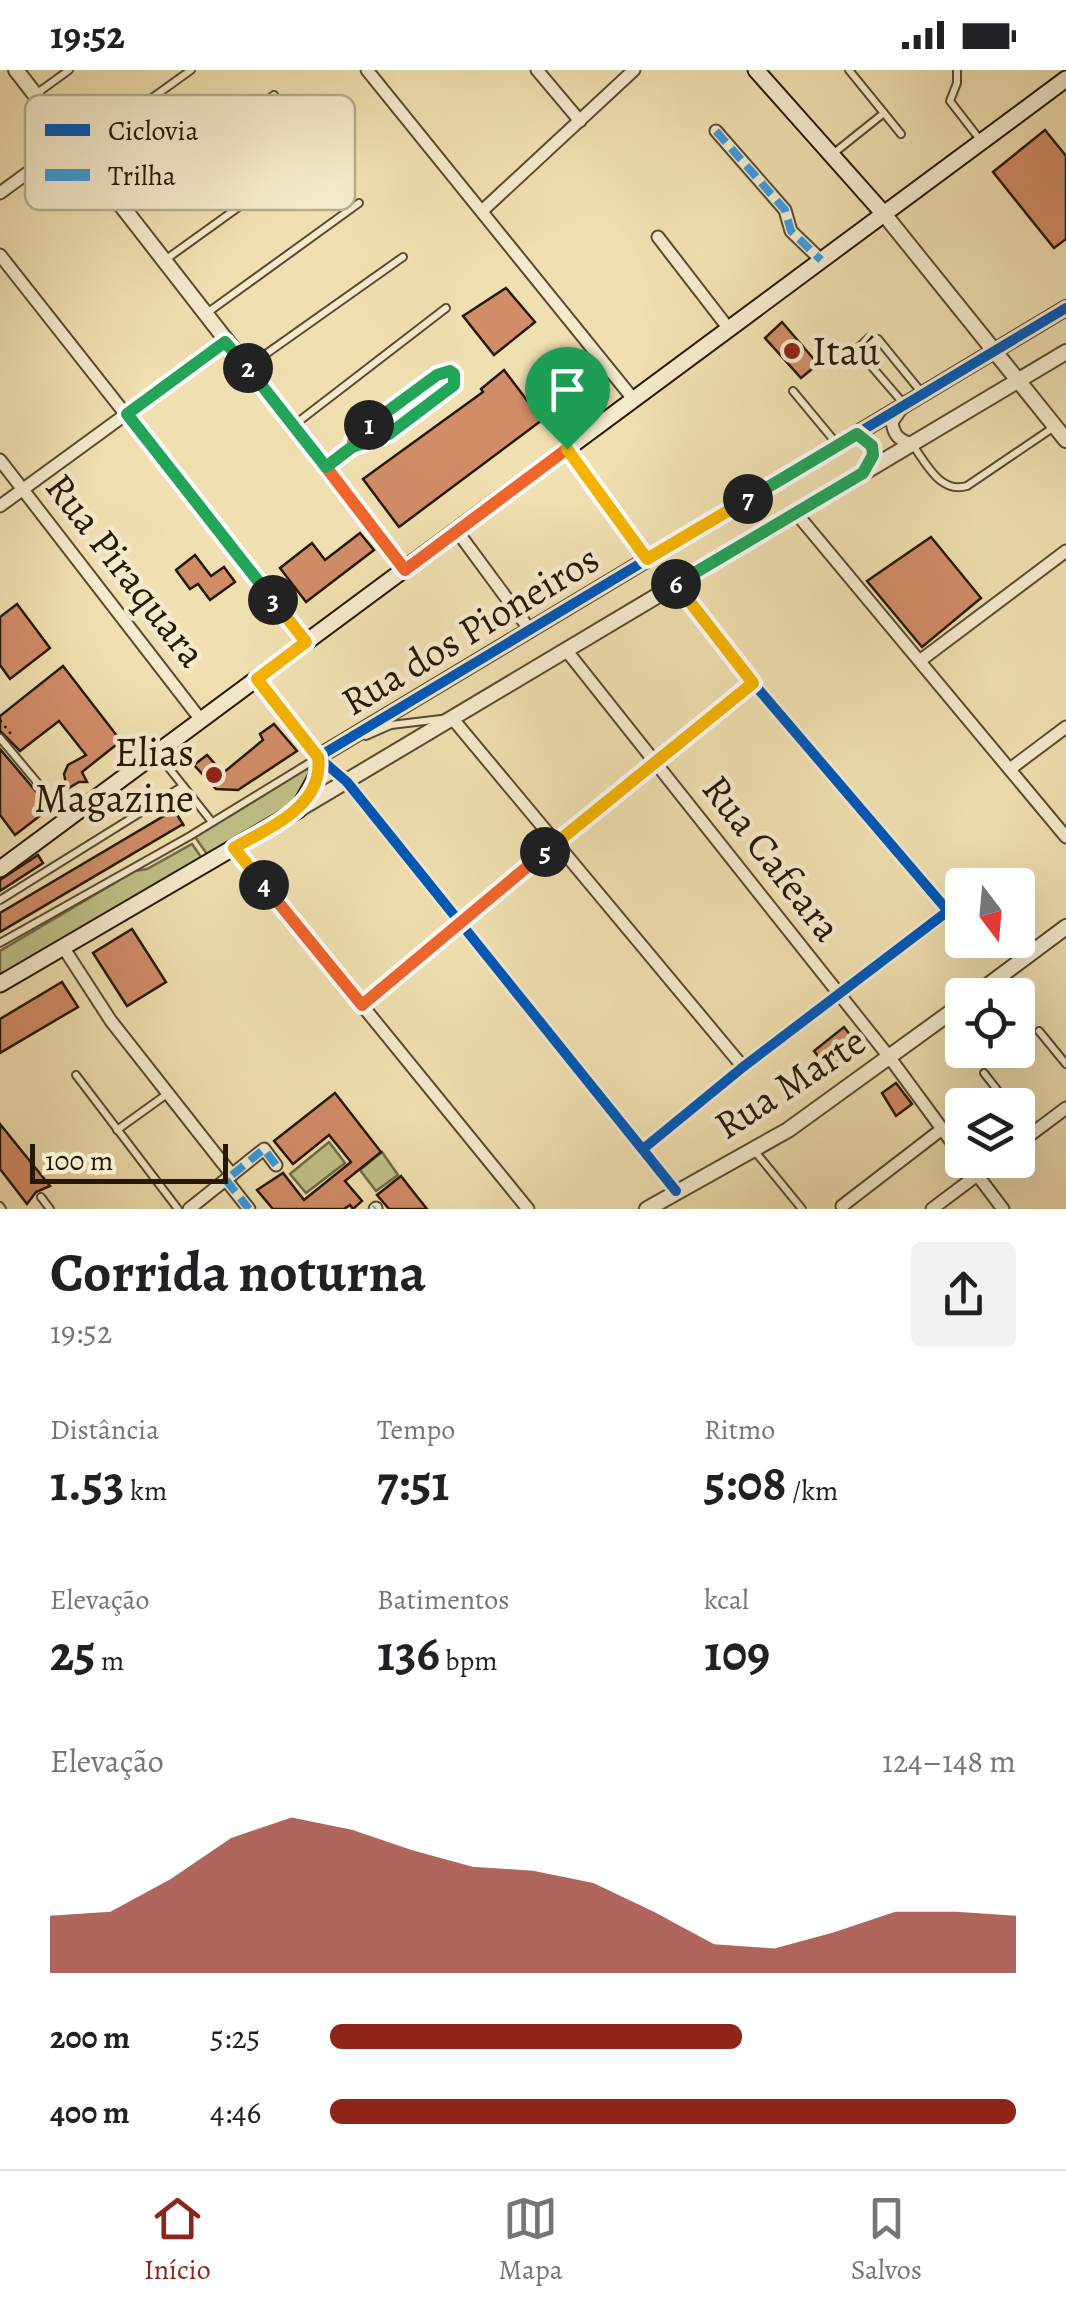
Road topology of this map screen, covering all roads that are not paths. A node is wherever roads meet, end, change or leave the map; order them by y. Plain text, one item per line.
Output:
1 (16, 70) edge
2 (69, 70) edge
3 (191, 70) edge
4 (367, 70) edge
5 (537, 70) edge
6 (634, 70) edge
7 (756, 70) edge
8 (849, 70) edge
9 (957, 70) edge
10 (1066, 79) edge
11 (35, 95) joint
12 (153, 95) edge
13 (884, 113) junction
14 (580, 121) junction
15 (716, 132) dead end
16 (901, 134) dead end
17 (982, 142) junction
18 (832, 155) junction
19 (25, 177) edge
20 (0, 193) edge
21 (360, 202) dead end
22 (355, 206) edge
23 (125, 210) edge
24 (235, 210) edge
25 (349, 210) edge
26 (482, 211) junction
27 (884, 214) junction
28 (658, 237) dead end
29 (0, 255) edge
30 (402, 257) dead end
31 (821, 260) junction
32 (164, 261) junction
33 (446, 308) dead end
34 (1066, 308) edge
35 (206, 314) junction
36 (729, 328) junction
37 (225, 342) junction
38 (994, 352) junction
39 (1066, 352) edge
40 (247, 368) junction
41 (1018, 381) junction
42 (793, 391) dead end
43 (922, 394) junction
44 (634, 400) junction
45 (905, 405) junction
46 (127, 414) junction
47 (293, 426) junction
48 (1055, 426) junction
49 (857, 434) junction
50 (1066, 440) edge
51 (912, 444) junction
52 (838, 445) junction
53 (352, 447) junction
54 (567, 449) junction
55 (0, 460) edge
56 (326, 467) junction
57 (863, 473) junction
58 (23, 490) junction
59 (0, 506) edge
60 (796, 514) junction
61 (456, 531) junction
62 (1066, 552) edge
63 (647, 559) junction
64 (405, 570) junction
65 (676, 585) junction
66 (530, 630) junction
67 (306, 642) junction
68 (566, 650) junction
69 (921, 660) junction
70 (257, 679) junction
71 (753, 683) junction
72 (452, 718) junction
73 (202, 720) junction
74 (1066, 727) edge
75 (0, 738) edge
76 (156, 753) junction
77 (318, 757) junction
78 (654, 761) junction
79 (1010, 768) junction
80 (347, 782) junction
81 (183, 786) junction
82 (298, 810) junction
83 (68, 819) junction
84 (212, 822) junction
85 (1066, 837) edge
86 (556, 843) junction
87 (234, 848) junction
88 (0, 869) edge
89 (0, 900) edge
90 (462, 924) junction
91 (1066, 927) edge
92 (0, 942) edge
93 (62, 947) junction
94 (997, 978) edge
95 (0, 984) edge
96 (839, 994) junction
97 (362, 1005) junction
98 (945, 1017) edge
99 (1039, 1031) dead end
100 (890, 1058) junction
101 (1066, 1064) edge
102 (744, 1067) junction
103 (984, 1073) dead end
104 (76, 1075) dead end
105 (996, 1088) edge
106 (168, 1093) junction
107 (1065, 1112) edge
108 (942, 1129) junction
109 (118, 1130) junction
110 (1035, 1132) edge
111 (945, 1133) edge
112 (642, 1149) junction
113 (753, 1150) junction
114 (276, 1165) dead end
115 (228, 1178) junction
116 (973, 1178) edge
117 (979, 1178) edge
118 (676, 1191) junction
119 (42, 1197) dead end
120 (842, 1206) dead end
121 (50, 1209) edge
122 (178, 1209) edge
123 (189, 1209) edge
124 (249, 1209) edge
125 (528, 1209) edge
126 (648, 1209) edge
127 (802, 1209) edge
128 (932, 1209) edge
129 (1003, 1209) edge

1 - 11 street
2 - 11 lane
3 - 12 lane
4 - 26 street
5 - 14 street
6 - 14 street
7 - 18 main road
8 - 13 lane
9 - 17 lane
10 - 17 main road
13 - 16 lane
13 - 18 lane
14 - 26 street
15 - 31 street
17 - 27 main road
18 - 27 main road
19 - 20 street
21 - 22 lane
23 - 32 street
24 - 32 lane
25 - 35 lane
26 - 44 street
27 - 31 main road
27 - 38 street
28 - 36 street
29 - 46 street
30 - 40 lane
31 - 36 main road
32 - 35 street
33 - 47 lane
34 - 38 street, Rua dos Pioneiros
35 - 37 street
36 - 44 main road
37 - 40 street
37 - 46 street
38 - 41 street
38 - 43 street, Rua dos Pioneiros
39 - 41 street, Rua dos Pioneiros
40 - 47 street
41 - 48 street
41 - 51 street, Rua dos Pioneiros
42 - 52 lane
43 - 45 street, Rua dos Pioneiros
43 - 45 lane
44 - 54 main road
45 - 49 street, Rua dos Pioneiros
45 - 51 street
46 - 58 street
46 - 67 street
47 - 56 street
48 - 50 street
48 - 51 lane
49 - 52 street, Rua dos Pioneiros
49 - 57 street
51 - 57 street, Rua dos Pioneiros
52 - 63 street, Rua dos Pioneiros
53 - 53 lane
53 - 56 lane
54 - 61 main road
54 - 63 street
55 - 58 street, Rua Piraquara
56 - 64 street
57 - 60 street, Rua dos Pioneiros
58 - 59 street
58 - 73 street, Rua Piraquara
60 - 65 street, Rua dos Pioneiros
60 - 69 street
61 - 64 main road
61 - 66 street
62 - 69 street
63 - 66 street, Rua dos Pioneiros
64 - 67 main road
65 - 68 street, Rua dos Pioneiros
65 - 71 street
66 - 77 street, Rua dos Pioneiros
67 - 70 main road
68 - 72 street, Rua dos Pioneiros
68 - 78 street, Rua Cafeara
69 - 79 street
70 - 73 main road
70 - 77 main road
71 - 78 street
71 - 96 street
72 - 77 lane
72 - 80 street, Rua dos Pioneiros
72 - 86 street
73 - 76 main road
74 - 79 street
75 - 83 lane
76 - 81 lane
76 - 83 main road
77 - 80 street
77 - 82 main road
77 - 84 lane, Rua dos Pioneiros
78 - 86 street
78 - 96 street, Rua Cafeara
79 - 85 street
80 - 82 street, Rua dos Pioneiros
80 - 90 street
81 - 84 lane
81 - 89 lane
82 - 87 main road, Rua dos Pioneiros
83 - 88 main road
84 - 92 lane, Rua dos Pioneiros
86 - 90 street
86 - 102 street
87 - 93 main road, Rua dos Pioneiros
87 - 97 street
90 - 97 street
90 - 112 street
91 - 94 street
93 - 95 main road, Rua dos Pioneiros
93 - 106 street
96 - 100 street, Rua Cafeara
96 - 102 street
97 - 125 street
98 - 100 street, Rua Marte
99 - 101 lane
100 - 108 street, Rua Cafeara
100 - 113 street, Rua Marte
102 - 112 street
103 - 105 lane
104 - 109 lane
106 - 109 lane
106 - 115 street
107 - 110 street
108 - 111 street, Rua Cafeara
108 - 120 street
109 - 122 lane
112 - 118 street
113 - 118 street, Rua Marte
113 - 127 lane
114 - 115 street
115 - 123 street
115 - 124 street
116 - 128 street
117 - 129 street, Rua Cafeara
118 - 126 street, Rua Marte
119 - 121 lane

